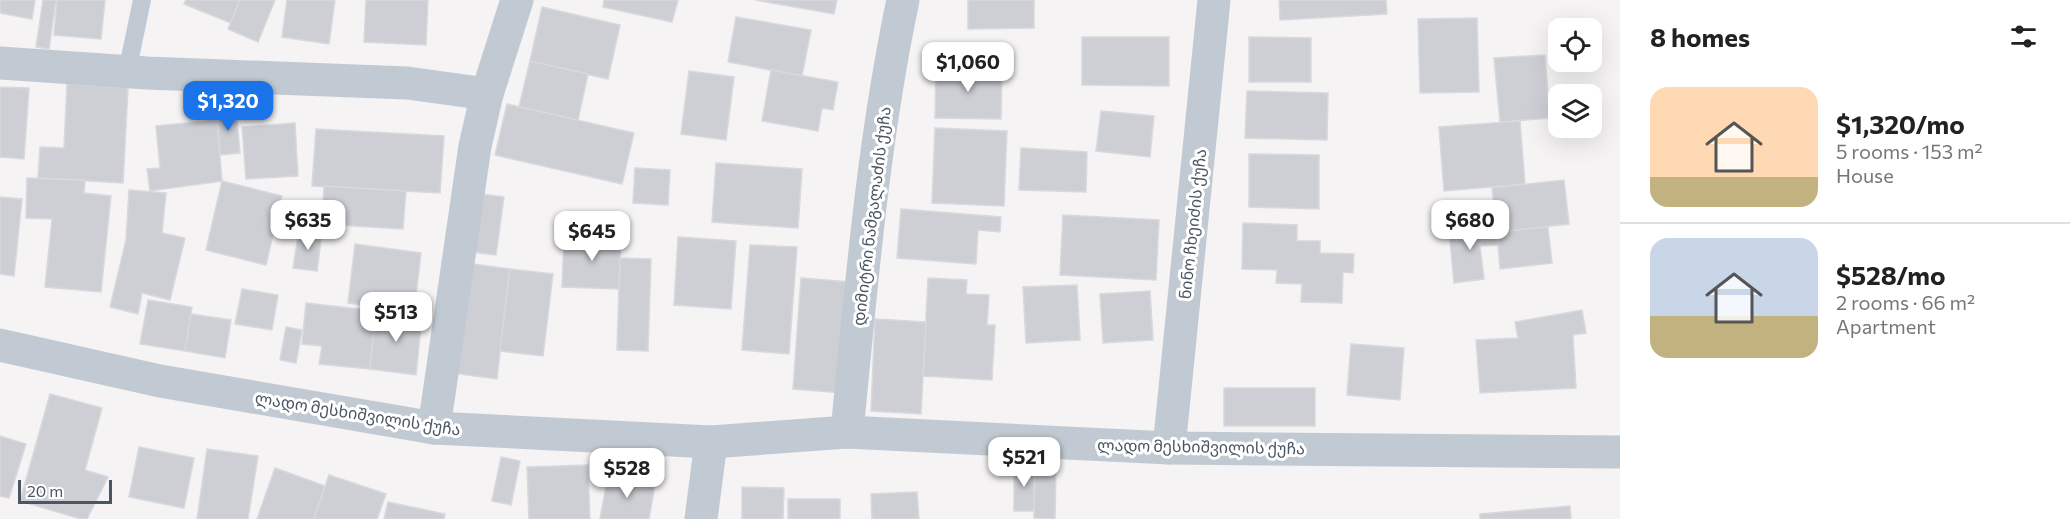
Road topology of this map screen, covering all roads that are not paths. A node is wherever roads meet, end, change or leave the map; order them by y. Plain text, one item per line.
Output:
1 (142, 0) edge
2 (517, 0) edge
3 (903, 0) edge
4 (1214, 0) edge
5 (0, 63) edge
6 (127, 72) junction
7 (487, 93) junction
8 (0, 345) edge
9 (434, 428) junction
10 (847, 432) junction
11 (711, 442) junction
12 (1169, 448) junction
13 (1620, 452) edge
14 (701, 519) edge

1 - 6 lane
2 - 7 street
3 - 10 street, დიმიტრი ნამგალაძის ქუჩა
4 - 12 street, ნინო ჩხეიძის ქუჩა
5 - 6 street
6 - 7 street
7 - 9 street
8 - 9 street, ლადო მესხიშვილის ქუჩა
9 - 11 street, ლადო მესხიშვილის ქუჩა
10 - 11 street, ლადო მესხიშვილის ქუჩა
10 - 12 street, ლადო მესხიშვილის ქუჩა
11 - 14 street
12 - 13 street, ლადო მესხიშვილის ქუჩა

